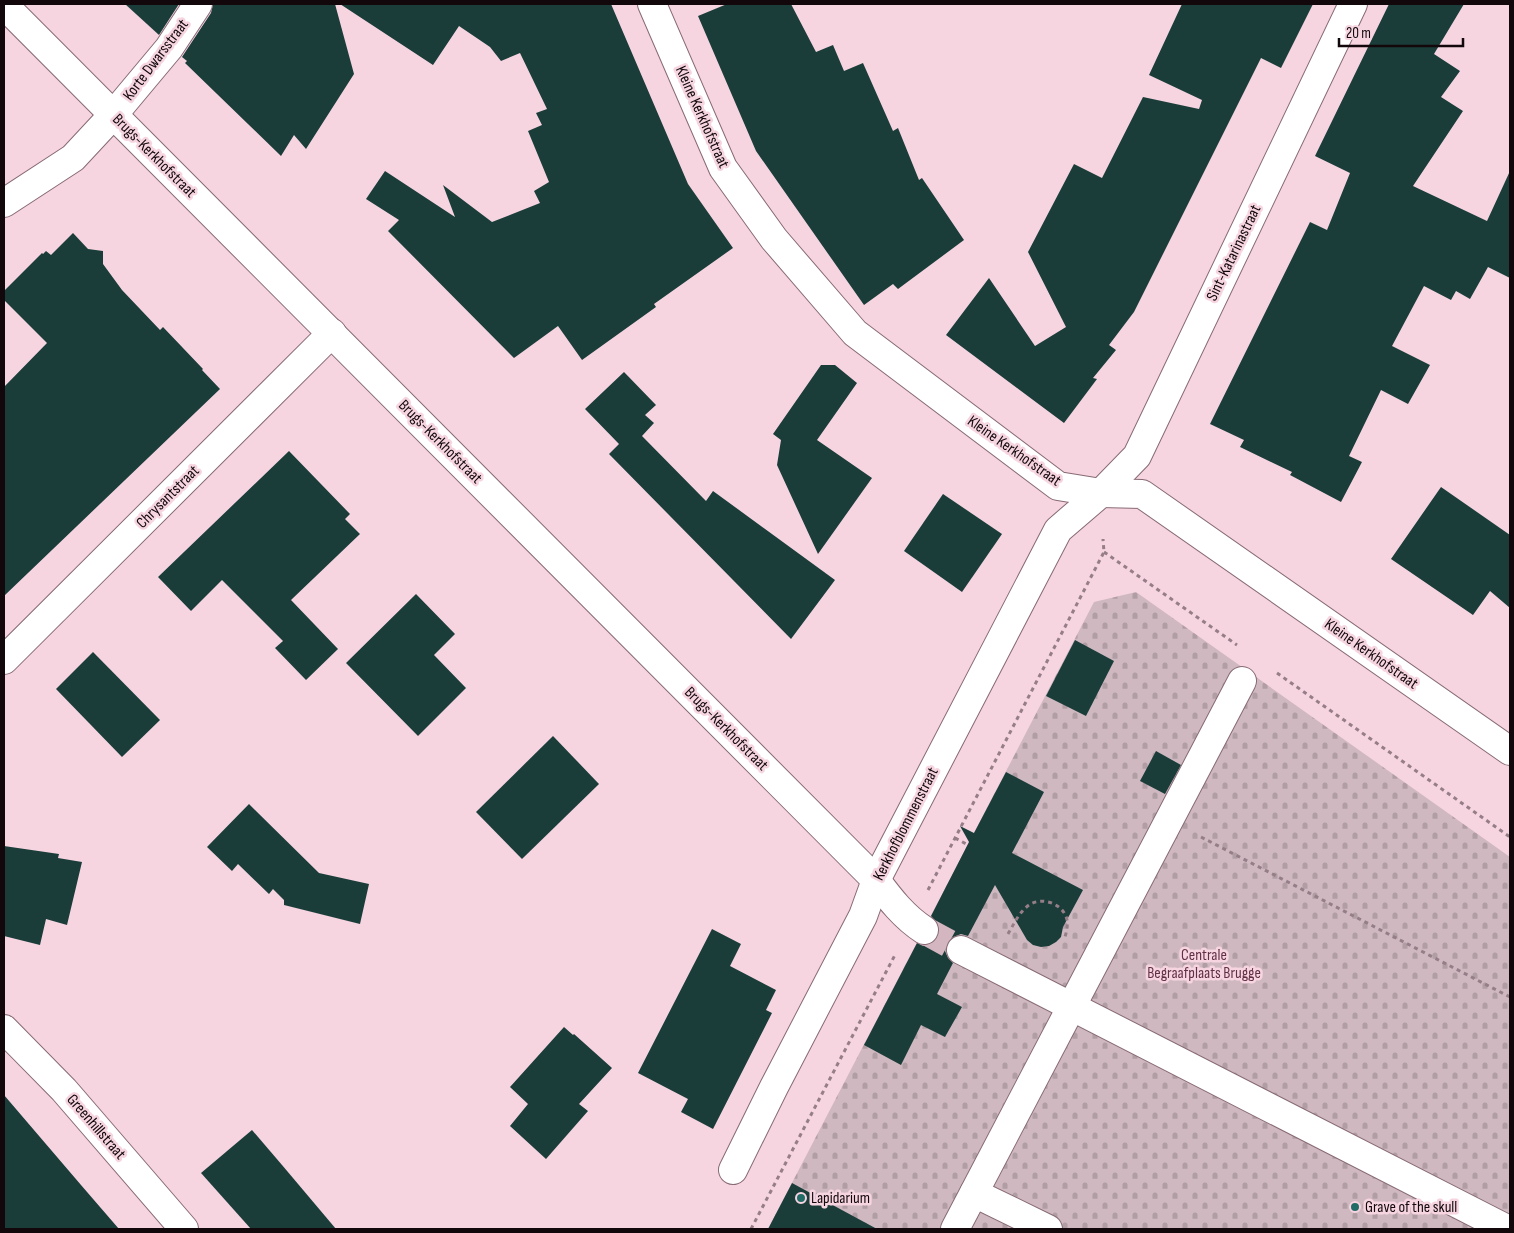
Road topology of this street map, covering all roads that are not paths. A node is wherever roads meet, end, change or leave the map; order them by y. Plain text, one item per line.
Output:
1 (198, 4) edge
2 (652, 4) edge
3 (1353, 4) edge
4 (4, 5) edge
5 (113, 115) junction
6 (4, 203) edge
7 (332, 333) junction
8 (1101, 493) junction
9 (4, 660) edge
10 (1242, 681) dead end
11 (1510, 751) edge
12 (876, 880) junction
13 (918, 926) tunnel mouth
14 (961, 950) tunnel mouth
15 (1072, 1007) junction
16 (4, 1029) edge
17 (732, 1170) dead end
18 (974, 1193) junction
19 (184, 1229) edge
20 (955, 1229) edge
21 (1048, 1229) edge
22 (1507, 1229) edge

1 - 5 street, Korte Dwarsstraat
2 - 8 street, Kleine Kerkhofstraat
3 - 8 street, Sint-Katarinastraat
4 - 5 street, Brugs-Kerkhofstraat
5 - 6 street, Korte Dwarsstraat
5 - 7 street, Brugs-Kerkhofstraat
7 - 9 street, Chrysantstraat
7 - 12 street, Brugs-Kerkhofstraat
8 - 11 street, Kleine Kerkhofstraat
8 - 12 street, Kerkhofblommenstraat
10 - 15 street
12 - 13 street, Brugs-Kerkhofstraat
12 - 17 street, Kerkhofblommenstraat
14 - 15 street
15 - 18 street
15 - 22 street
16 - 19 street, Greenhillstraat
18 - 20 street
18 - 21 street

